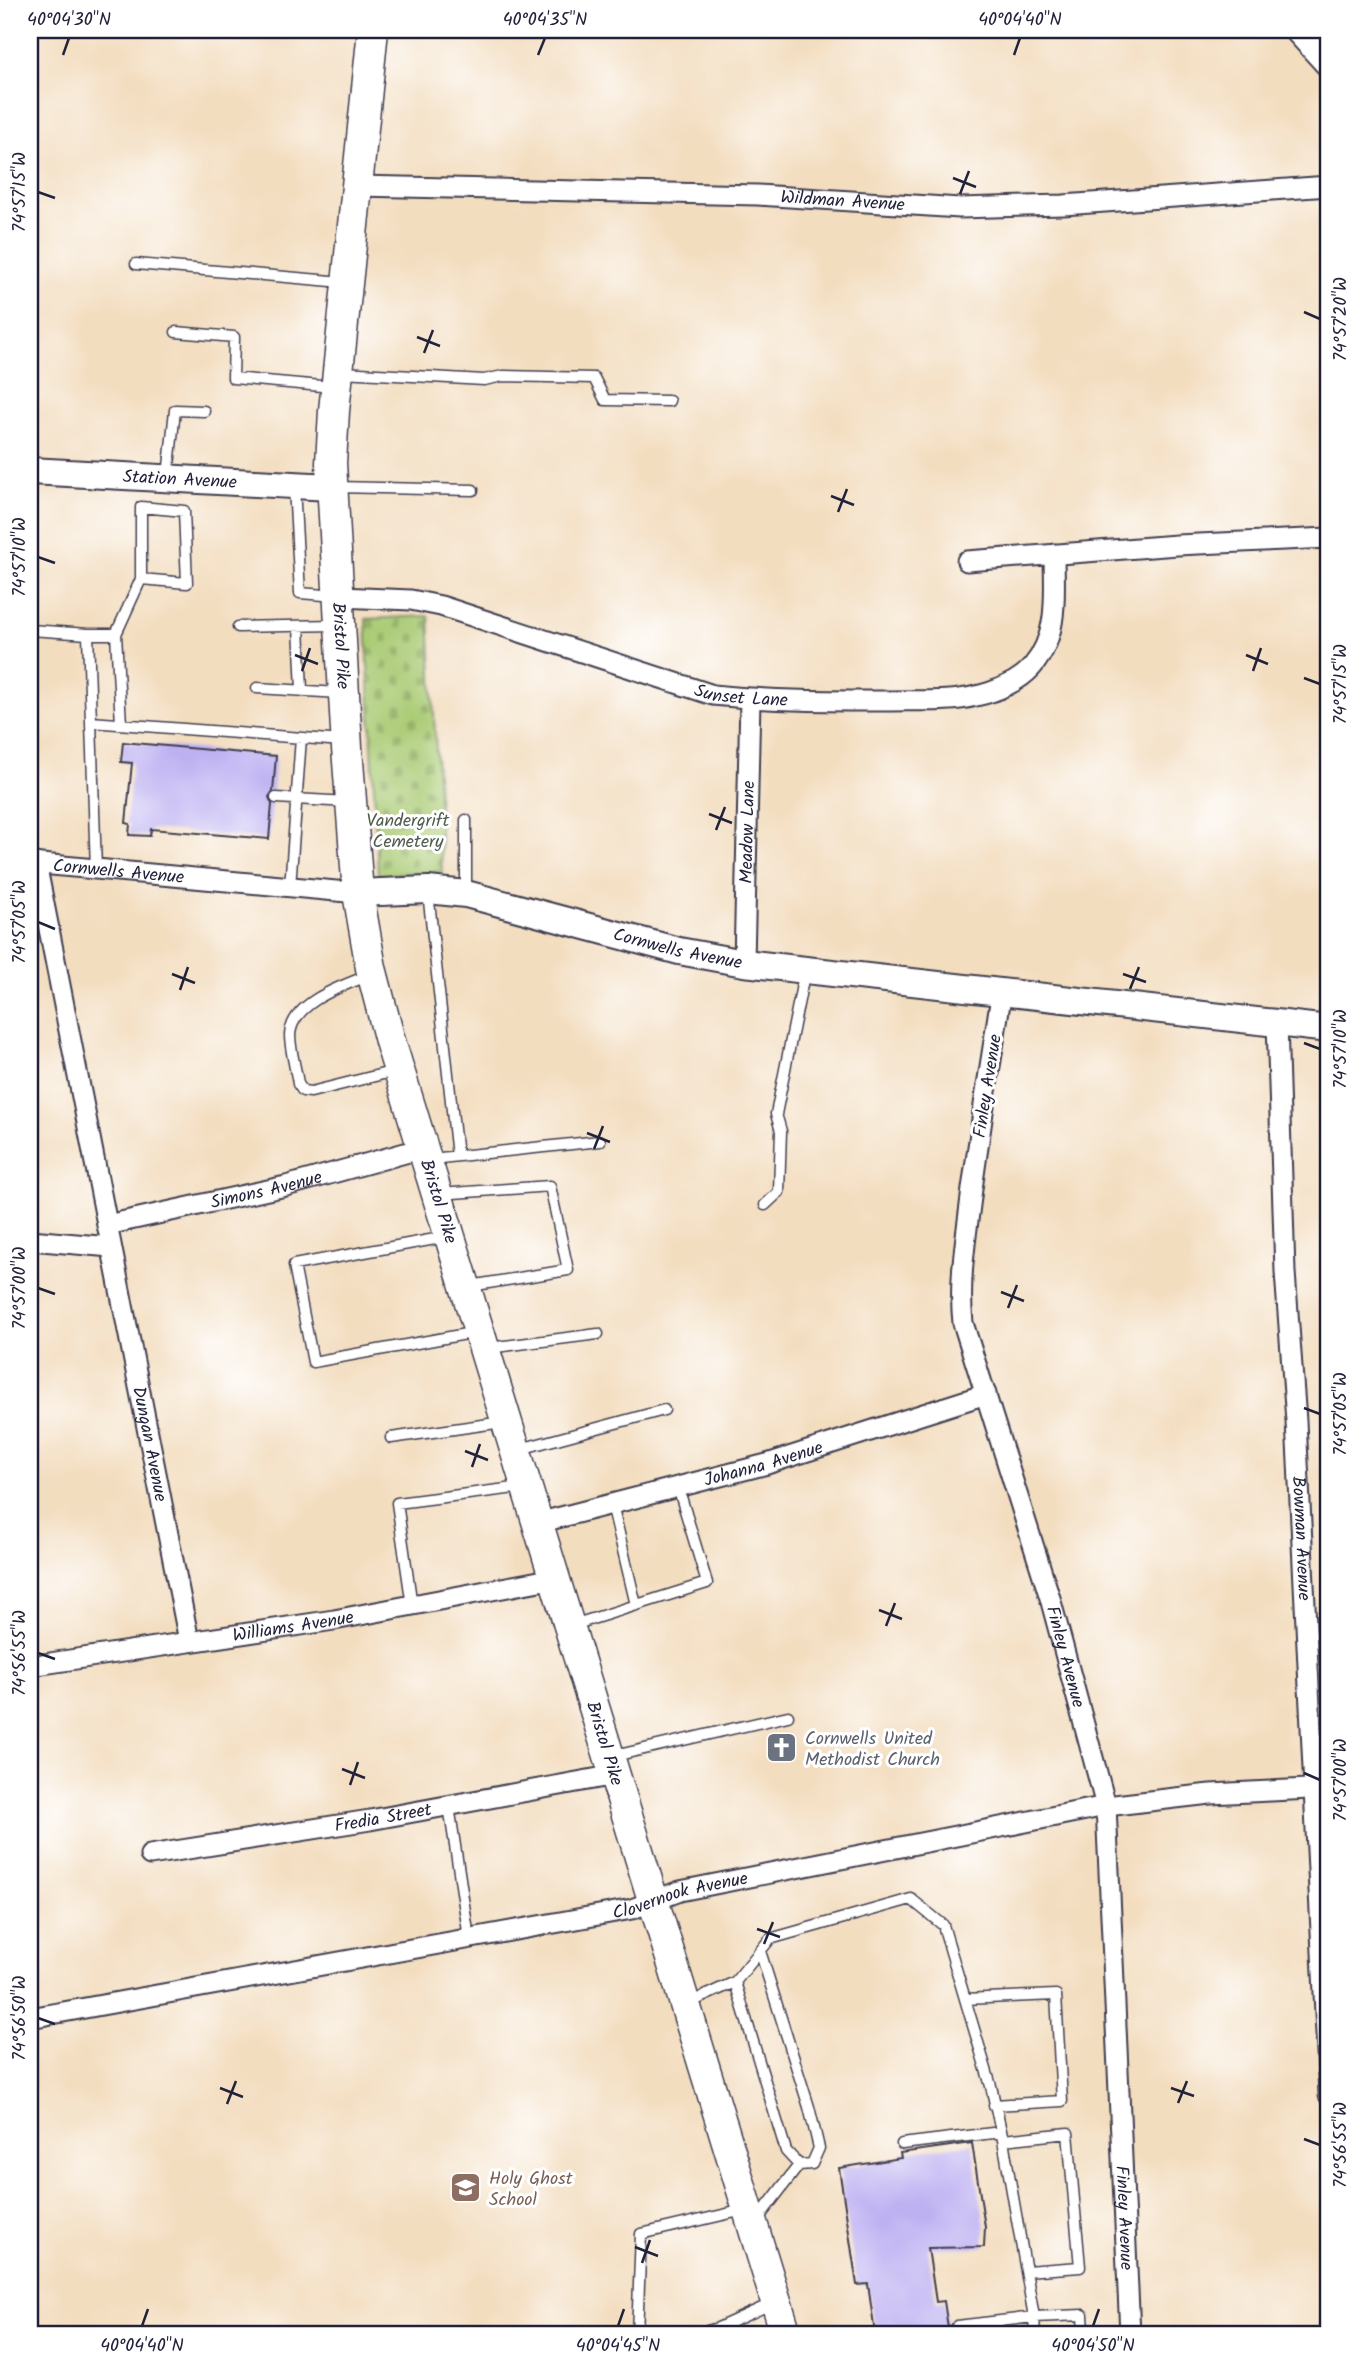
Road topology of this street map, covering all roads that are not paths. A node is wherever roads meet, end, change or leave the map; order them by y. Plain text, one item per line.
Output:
1 (373, 30) edge
2 (1297, 30) edge
3 (1329, 64) edge
4 (1329, 186) edge
5 (357, 187) junction
6 (136, 264) dead end
7 (347, 282) junction
8 (176, 332) dead end
9 (338, 380) junction
10 (669, 401) dead end
11 (204, 411) dead end
12 (30, 471) edge
13 (168, 477) junction
14 (294, 484) junction
15 (331, 487) junction
16 (473, 490) dead end
17 (1329, 538) edge
18 (1054, 554) junction
19 (967, 561) dead end
20 (141, 579) junction
21 (340, 611) junction
22 (299, 626) junction
23 (238, 627) dead end
24 (30, 630) edge
25 (88, 634) junction
26 (116, 635) junction
27 (257, 688) dead end
28 (302, 691) junction
29 (344, 693) junction
30 (750, 699) junction
31 (91, 722) junction
32 (121, 724) junction
33 (301, 738) junction
34 (347, 741) junction
35 (276, 798) dead end
36 (297, 799) junction
37 (351, 803) junction
38 (466, 820) dead end
39 (33, 863) edge
40 (96, 869) junction
41 (290, 887) junction
42 (428, 890) junction
43 (358, 893) junction
44 (466, 894) junction
45 (744, 963) junction
46 (805, 969) junction
47 (373, 974) junction
48 (1002, 992) junction
49 (1277, 1023) junction
50 (1329, 1029) edge
51 (399, 1070) junction
52 (600, 1141) dead end
53 (425, 1154) junction
54 (457, 1156) junction
55 (438, 1195) junction
56 (765, 1205) dead end
57 (107, 1225) junction
58 (450, 1236) junction
59 (30, 1240) edge
60 (111, 1247) junction
61 (466, 1287) junction
62 (597, 1334) dead end
63 (482, 1340) junction
64 (986, 1394) junction
65 (664, 1410) dead end
66 (507, 1421) junction
67 (391, 1438) dead end
68 (516, 1450) junction
69 (527, 1487) junction
70 (678, 1487) junction
71 (612, 1504) junction
72 (538, 1523) junction
73 (555, 1578) junction
74 (636, 1605) junction
75 (412, 1606) junction
76 (570, 1626) junction
77 (189, 1641) junction
78 (30, 1666) edge
79 (788, 1716) dead end
80 (612, 1766) junction
81 (1322, 1789) edge
82 (449, 1805) junction
83 (1106, 1806) junction
84 (150, 1855) dead end
85 (653, 1900) junction
86 (469, 1938) junction
87 (760, 1951) junction
88 (735, 1982) junction
89 (965, 1999) junction
90 (685, 2005) junction
91 (30, 2018) edge
92 (1329, 2095) edge
93 (994, 2105) junction
94 (1002, 2136) junction
95 (902, 2144) dead end
96 (799, 2165) junction
97 (750, 2217) junction
98 (1026, 2271) junction
99 (776, 2301) junction
100 (1034, 2317) junction
101 (957, 2326) dead end
102 (637, 2334) edge
103 (696, 2334) edge
104 (786, 2334) edge
105 (1034, 2334) edge
106 (1084, 2334) edge
107 (1130, 2334) edge

1 - 5 main road, Bristol Pike
2 - 3 street
4 - 5 street, Wildman Avenue
5 - 7 main road, Bristol Pike
6 - 7 lane
7 - 9 main road, Bristol Pike
8 - 9 lane
9 - 10 lane
9 - 15 main road, Bristol Pike
11 - 13 lane
12 - 13 street, Station Avenue
13 - 14 street, Station Avenue
14 - 15 street, Station Avenue
14 - 21 lane
15 - 16 lane
15 - 21 main road, Bristol Pike
17 - 18 street
18 - 19 street
18 - 30 street, Sunset Lane
20 - 20 lane
20 - 26 lane
21 - 22 lane
21 - 29 main road, Bristol Pike
21 - 30 street, Sunset Lane
22 - 23 lane
22 - 28 lane
24 - 25 lane
25 - 26 lane
25 - 31 lane
26 - 32 lane
27 - 28 lane
28 - 29 lane
29 - 34 main road, Bristol Pike
30 - 45 street, Meadow Lane
31 - 32 lane
31 - 40 lane
32 - 33 lane
33 - 34 lane
33 - 36 lane
34 - 37 main road, Bristol Pike
35 - 36 lane
36 - 37 lane
36 - 41 lane
37 - 43 main road, Bristol Pike
38 - 44 lane
39 - 40 street, Cornwells Avenue
39 - 57 street
40 - 41 street, Cornwells Avenue
41 - 43 street, Cornwells Avenue
42 - 43 street, Cornwells Avenue
42 - 44 street, Cornwells Avenue
42 - 54 lane
43 - 47 main road, Bristol Pike
44 - 45 street, Cornwells Avenue
45 - 46 street, Cornwells Avenue
46 - 48 street, Cornwells Avenue
46 - 56 lane
47 - 51 main road, Bristol Pike
47 - 51 lane
48 - 49 street, Cornwells Avenue
48 - 64 street, Finley Avenue
49 - 50 street, Cornwells Avenue
49 - 81 street, Bowman Avenue
51 - 53 main road, Bristol Pike
52 - 54 lane
53 - 54 lane
53 - 55 main road, Bristol Pike
53 - 57 street, Simons Avenue
55 - 58 main road, Bristol Pike
55 - 61 lane
57 - 60 street, Dungan Avenue
58 - 61 main road, Bristol Pike
58 - 63 lane
59 - 60 street
60 - 77 street, Dungan Avenue
61 - 63 main road, Bristol Pike
62 - 63 lane
63 - 66 main road, Bristol Pike
64 - 70 street, Johanna Avenue
64 - 83 street, Finley Avenue
65 - 68 lane
66 - 67 lane
66 - 68 main road, Bristol Pike
68 - 69 main road, Bristol Pike
69 - 72 main road, Bristol Pike
69 - 75 lane
70 - 71 street, Johanna Avenue
70 - 74 lane
71 - 72 street, Johanna Avenue
71 - 74 lane
72 - 73 main road, Bristol Pike
73 - 75 street, Williams Avenue
73 - 76 main road, Bristol Pike
74 - 76 lane
75 - 77 street, Williams Avenue
76 - 80 main road, Bristol Pike
77 - 78 street, Williams Avenue
79 - 80 lane
80 - 82 street, Fredia Street
80 - 85 main road, Bristol Pike
81 - 83 street, Clovernook Avenue
81 - 92 street, Bowman Avenue
82 - 84 street, Fredia Street
82 - 86 lane
83 - 85 street, Clovernook Avenue
83 - 107 street, Finley Avenue
85 - 86 street, Clovernook Avenue
85 - 90 main road, Bristol Pike
86 - 91 street, Clovernook Avenue
87 - 88 lane
87 - 89 lane
87 - 96 lane
88 - 90 lane
88 - 96 lane
89 - 93 lane
89 - 93 lane
90 - 97 main road, Bristol Pike
93 - 94 lane
94 - 95 lane
94 - 98 lane
94 - 98 lane
96 - 97 lane
97 - 99 main road, Bristol Pike
97 - 102 lane
98 - 100 lane
99 - 103 lane
99 - 104 main road, Bristol Pike
100 - 101 lane
100 - 105 lane
100 - 106 lane

